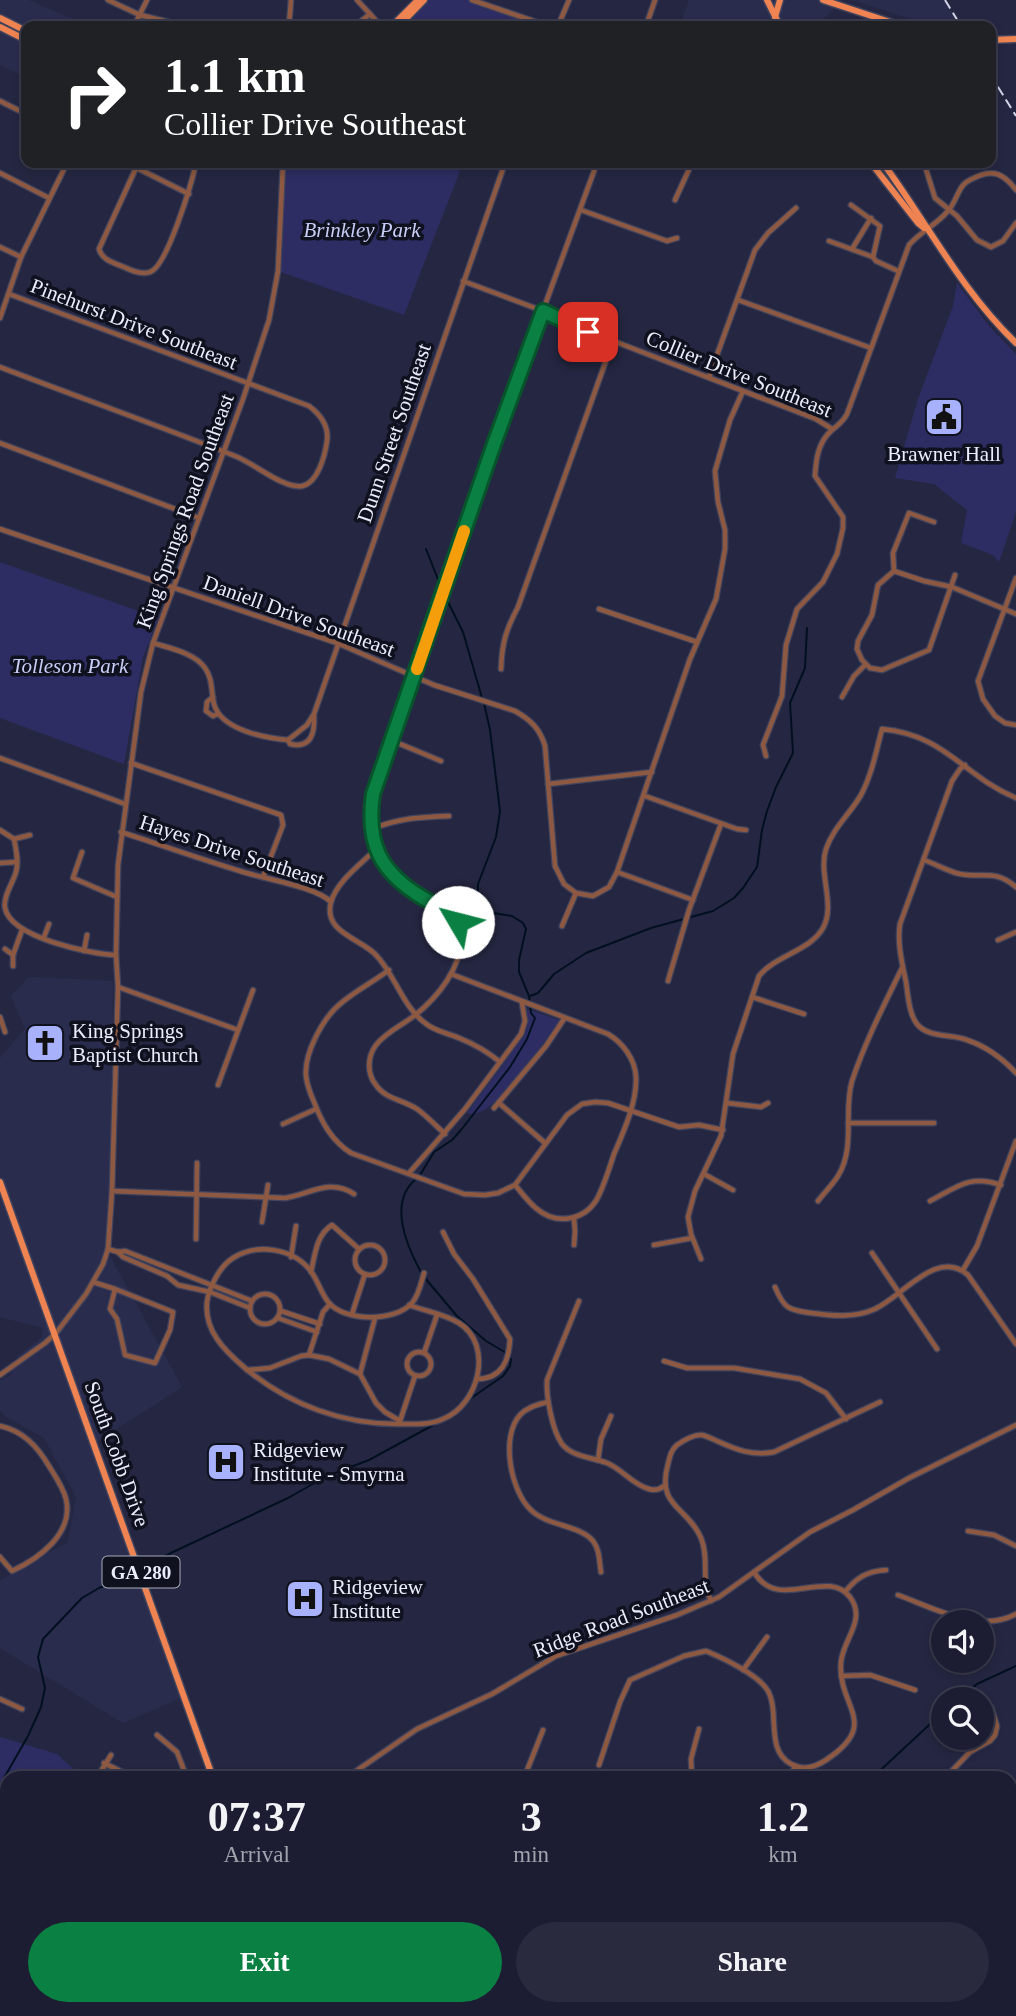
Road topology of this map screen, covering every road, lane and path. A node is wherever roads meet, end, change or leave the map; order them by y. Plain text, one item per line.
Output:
1 (108, 0) edge
2 (147, 0) edge
3 (290, 0) edge
4 (357, 0) edge
5 (418, 0) edge
6 (424, 0) edge
7 (472, 0) edge
8 (569, 0) edge
9 (655, 0) edge
10 (767, 0) edge
11 (780, 0) edge
12 (823, 0) edge
13 (370, 14) junction
14 (140, 15) junction
15 (775, 17) junction
16 (0, 18) edge
17 (137, 21) edge
18 (165, 21) edge
19 (289, 21) edge
20 (361, 21) edge
21 (376, 21) edge
22 (397, 21) edge
23 (404, 21) edge
24 (533, 21) edge
25 (560, 21) edge
26 (648, 21) edge
27 (777, 21) edge
28 (887, 21) edge
29 (0, 27) edge
30 (21, 28) edge
31 (21, 38) edge
32 (1016, 39) edge
33 (996, 40) edge
34 (0, 101) edge
35 (21, 112) edge
36 (64, 168) edge
37 (136, 168) joint
38 (195, 168) edge
39 (283, 168) edge
40 (503, 168) edge
41 (595, 168) edge
42 (690, 168) edge
43 (875, 168) edge
44 (886, 168) edge
45 (925, 168) edge
46 (0, 173) edge
47 (1016, 190) edge
48 (189, 194) junction
49 (49, 198) junction
50 (675, 200) dead end
51 (851, 205) dead end
52 (796, 208) dead end
53 (581, 210) junction
54 (949, 210) junction
55 (871, 218) junction
56 (1016, 223) edge
57 (926, 229) junction
58 (677, 238) dead end
59 (829, 241) dead end
60 (0, 247) edge
61 (852, 249) junction
62 (21, 257) junction
63 (873, 257) junction
64 (898, 271) junction
65 (463, 281) junction
66 (9, 294) junction
67 (738, 300) junction
68 (543, 311) junction
69 (0, 318) edge
70 (613, 341) junction
71 (1016, 343) edge
72 (871, 348) junction
73 (0, 367) edge
74 (709, 377) junction
75 (248, 384) junction
76 (743, 391) junction
77 (832, 430) junction
78 (0, 443) edge
79 (223, 451) junction
80 (199, 518) junction
81 (934, 522) dead end
82 (0, 529) edge
83 (894, 571) junction
84 (955, 575) dead end
85 (1016, 578) edge
86 (952, 587) junction
87 (172, 589) junction
88 (1004, 609) junction
89 (599, 610) dead end
90 (1016, 614) edge
91 (697, 642) junction
92 (153, 643) junction
93 (337, 643) junction
94 (865, 665) junction
95 (501, 669) dead end
96 (415, 676) junction
97 (213, 697) junction
98 (842, 697) dead end
99 (218, 714) junction
100 (314, 714) junction
101 (1012, 727) edge
102 (288, 740) junction
103 (393, 741) junction
104 (766, 756) dead end
105 (0, 758) edge
106 (441, 761) dead end
107 (131, 763) junction
108 (965, 765) junction
109 (652, 772) junction
110 (548, 784) junction
111 (645, 796) junction
112 (1016, 798) edge
113 (125, 804) junction
114 (449, 816) dead end
115 (721, 824) junction
116 (372, 829) junction
117 (746, 830) dead end
118 (2, 831) edge
119 (121, 832) junction
120 (30, 835) dead end
121 (14, 839) junction
122 (376, 849) junction
123 (82, 852) dead end
124 (924, 860) junction
125 (17, 862) junction
126 (0, 863) edge
127 (617, 872) junction
128 (263, 877) junction
129 (1016, 887) edge
130 (576, 893) junction
131 (117, 897) junction
132 (694, 900) junction
133 (331, 902) junction
134 (3, 909) edge
135 (49, 924) dead end
136 (562, 926) dead end
137 (22, 930) junction
138 (1016, 932) edge
139 (88, 935) dead end
140 (44, 937) junction
141 (998, 940) dead end
142 (5, 949) dead end
143 (84, 951) junction
144 (13, 955) junction
145 (116, 955) junction
146 (13, 965) dead end
147 (902, 967) junction
148 (389, 970) junction
149 (451, 974) junction
150 (667, 981) dead end
151 (118, 987) junction
152 (253, 989) dead end
153 (752, 997) junction
154 (522, 1003) junction
155 (804, 1014) dead end
156 (415, 1015) junction
157 (0, 1017) edge
158 (564, 1019) junction
159 (238, 1030) junction
160 (3, 1031) edge
161 (500, 1062) junction
162 (1016, 1073) edge
163 (218, 1085) dead end
164 (768, 1102) dead end
165 (499, 1103) junction
166 (727, 1103) junction
167 (494, 1108) dead end
168 (316, 1109) junction
169 (629, 1110) junction
170 (848, 1123) junction
171 (934, 1123) dead end
172 (283, 1124) dead end
173 (723, 1130) junction
174 (445, 1134) junction
175 (1016, 1142) edge
176 (545, 1143) junction
177 (197, 1163) dead end
178 (410, 1172) junction
179 (704, 1174) junction
180 (0, 1182) edge
181 (268, 1185) dead end
182 (516, 1185) junction
183 (1001, 1185) junction
184 (112, 1191) junction
185 (733, 1191) dead end
186 (354, 1194) dead end
187 (196, 1195) junction
188 (267, 1197) junction
189 (818, 1201) dead end
190 (930, 1201) dead end
191 (574, 1219) junction
192 (262, 1222) dead end
193 (296, 1226) dead end
194 (443, 1232) dead end
195 (692, 1238) junction
196 (196, 1239) dead end
197 (574, 1245) dead end
198 (654, 1245) dead end
199 (108, 1249) junction
200 (359, 1249) junction
201 (872, 1253) dead end
202 (291, 1257) junction
203 (701, 1259) dead end
204 (150, 1265) junction
205 (963, 1270) junction
206 (312, 1272) junction
207 (424, 1273) dead end
208 (365, 1274) junction
209 (93, 1282) junction
210 (213, 1285) junction
211 (775, 1287) dead end
212 (115, 1289) junction
213 (210, 1292) junction
214 (899, 1294) junction
215 (252, 1301) junction
216 (579, 1301) dead end
217 (330, 1304) junction
218 (409, 1305) junction
219 (250, 1308) junction
220 (281, 1311) junction
221 (352, 1314) junction
222 (438, 1315) junction
223 (278, 1318) junction
224 (375, 1318) junction
225 (320, 1324) junction
226 (317, 1332) junction
227 (56, 1333) junction
228 (1016, 1344) edge
229 (937, 1349) dead end
230 (424, 1353) junction
231 (309, 1355) junction
232 (664, 1361) dead end
233 (247, 1370) junction
234 (360, 1374) junction
235 (0, 1375) edge
236 (415, 1376) junction
237 (478, 1379) junction
238 (548, 1402) junction
239 (880, 1402) dead end
240 (611, 1416) dead end
241 (846, 1419) junction
242 (400, 1422) junction
243 (1016, 1425) edge
244 (0, 1426) edge
245 (598, 1460) junction
246 (664, 1486) junction
247 (968, 1531) dead end
248 (1016, 1546) edge
249 (0, 1557) edge
250 (886, 1570) dead end
251 (601, 1572) dead end
252 (754, 1572) junction
253 (845, 1592) junction
254 (898, 1595) dead end
255 (710, 1601) junction
256 (1016, 1614) edge
257 (767, 1637) dead end
258 (743, 1670) junction
259 (842, 1675) junction
260 (915, 1690) dead end
261 (0, 1699) edge
262 (22, 1709) dead end
263 (994, 1716) edge
264 (698, 1729) dead end
265 (543, 1730) dead end
266 (157, 1735) dead end
267 (994, 1736) edge
268 (974, 1750) edge
269 (111, 1755) dead end
270 (104, 1763) junction
271 (599, 1765) dead end
272 (795, 1766) junction
273 (114, 1768) junction
274 (101, 1771) edge
275 (112, 1771) edge
276 (120, 1771) edge
277 (184, 1771) edge
278 (211, 1771) edge
279 (356, 1771) edge
280 (527, 1771) edge
281 (692, 1771) edge
282 (793, 1771) edge
283 (951, 1771) edge

1 - 14 street
2 - 14 street
3 - 19 street
4 - 13 street
5 - 22 main road
6 - 23 main road
7 - 24 street
8 - 25 street
9 - 26 street
10 - 15 main road
11 - 15 main road
12 - 28 main road
13 - 20 street
13 - 21 street
14 - 17 street
14 - 18 street
15 - 27 main road
16 - 30 main road
29 - 31 main road
32 - 33 main road
34 - 35 street
36 - 49 street
37 - 48 street
37 - 48 street
38 - 48 street
39 - 75 street, King Springs Road Southeast
40 - 65 street, Dunn Street Southeast
41 - 53 street
42 - 50 street
43 - 57 main road
44 - 57 main road
45 - 54 street
46 - 49 street
47 - 54 street, Collier Drive Southeast
49 - 62 street
51 - 55 street
52 - 67 street
53 - 58 street
53 - 68 street
54 - 56 street
54 - 57 street, Collier Drive Southeast
55 - 61 street
55 - 63 street
57 - 64 street, Collier Drive Southeast
57 - 71 main road
59 - 61 street
60 - 62 street
61 - 63 street
62 - 66 street
63 - 64 street
64 - 72 street, Collier Drive Southeast
65 - 68 street, Collier Drive Southeast
65 - 93 street, Dunn Street Southeast
66 - 69 street
66 - 75 street, Pinehurst Drive Southeast
67 - 72 street
67 - 74 street
68 - 70 street, Collier Drive Southeast
68 - 96 street
70 - 74 street, Collier Drive Southeast
70 - 95 street
72 - 77 street, Collier Drive Southeast
73 - 79 street
74 - 76 street, Collier Drive Southeast
75 - 79 street, King Springs Road Southeast
75 - 79 street, Pinehurst Drive Southeast
76 - 77 street, Collier Drive Southeast
76 - 91 street
77 - 104 street
78 - 80 street
79 - 80 street, King Springs Road Southeast
80 - 87 street, King Springs Road Southeast
81 - 83 street
82 - 87 street, Daniell Drive Southeast
83 - 86 street
83 - 94 street
84 - 86 street
85 - 88 street
86 - 88 street
86 - 94 street
87 - 92 street, King Springs Road Southeast
87 - 93 street, Daniell Drive Southeast
88 - 90 street
88 - 101 street
89 - 91 street
91 - 109 street
92 - 97 street
92 - 107 street, King Springs Road Southeast
93 - 96 street, Daniell Drive Southeast
93 - 100 street, Dunn Street Southeast
94 - 98 street
96 - 103 street
96 - 110 street, Daniell Drive Southeast
97 - 99 street
97 - 99 street
99 - 102 street, Dunn Street Southeast
100 - 102 street, Dunn Street Southeast
100 - 102 street, Dunn Street Southeast
103 - 106 street
103 - 116 street
105 - 113 street
107 - 113 street, King Springs Road Southeast
107 - 128 street
108 - 112 street
108 - 124 street
108 - 153 street
109 - 110 street
109 - 111 street
110 - 130 street, Daniell Drive Southeast
111 - 115 street
111 - 127 street
113 - 119 street, King Springs Road Southeast
114 - 116 street
115 - 117 street
115 - 132 street
116 - 122 street
118 - 121 street
119 - 128 street, Hayes Drive Southeast
119 - 131 street, King Springs Road Southeast
120 - 121 street
121 - 125 street
122 - 133 street
122 - 149 street
123 - 131 street
124 - 129 street
124 - 147 street
125 - 126 street
125 - 134 street
127 - 130 street
127 - 132 street
128 - 133 street, Hayes Drive Southeast
130 - 136 street
131 - 145 street, King Springs Road Southeast
132 - 150 street
133 - 148 street
134 - 137 street
135 - 140 street
137 - 140 street
137 - 144 street
138 - 141 street
139 - 143 street
140 - 143 street
142 - 144 street
143 - 145 street
144 - 146 street
145 - 151 street, King Springs Road Southeast
147 - 162 street
147 - 170 street
148 - 156 street
148 - 168 street
149 - 154 street
149 - 156 street
151 - 159 street
151 - 184 street, King Springs Road Southeast
152 - 159 street
153 - 155 street
153 - 166 street
154 - 158 street
154 - 161 street
156 - 161 street
156 - 174 street
157 - 160 street
158 - 165 street
158 - 169 street
159 - 163 street
161 - 174 street
164 - 166 street
165 - 167 street
165 - 176 street
166 - 173 street
168 - 172 street
168 - 178 street
169 - 173 street
169 - 176 street
169 - 191 street
170 - 171 street
170 - 189 street
173 - 179 street
174 - 178 street
175 - 183 street
176 - 182 street
177 - 187 street
178 - 182 street
179 - 185 street
179 - 195 street
180 - 227 main road, South Cobb Drive / GA 280
181 - 188 street
182 - 191 street
183 - 190 street
183 - 205 street
184 - 187 street
184 - 199 street, King Springs Road Southeast
186 - 188 street
187 - 188 street
187 - 196 street
188 - 192 street
191 - 197 street
193 - 202 street
194 - 237 street
195 - 198 street
195 - 203 street
199 - 204 street
199 - 209 street, King Springs Road Southeast
200 - 206 street
200 - 208 street
200 - 208 street
201 - 214 street
202 - 206 street
202 - 210 street
204 - 210 street
204 - 213 street
205 - 214 street
205 - 228 street
206 - 217 street
207 - 218 street
208 - 221 street
209 - 212 street
209 - 227 street, King Springs Road Southeast
210 - 213 street
210 - 215 street
211 - 214 street
212 - 212 street
213 - 219 street
213 - 233 street
214 - 229 street
215 - 219 street
215 - 220 street
216 - 238 street
217 - 221 street
217 - 225 street
218 - 222 street
218 - 224 street
219 - 223 street
220 - 223 street
220 - 225 street
221 - 224 street
222 - 230 street
222 - 237 street
223 - 226 street
224 - 234 street
225 - 226 street
226 - 231 street
227 - 235 street, King Springs Road Southeast
227 - 278 main road, South Cobb Drive / GA 280
230 - 236 street
230 - 236 street
231 - 233 street
231 - 234 street
232 - 241 street
233 - 242 street
234 - 242 street
236 - 242 street
237 - 242 street
238 - 245 street
238 - 251 street
239 - 241 street
240 - 245 street
241 - 246 street
243 - 252 street, Ridge Road Southeast
244 - 249 street
245 - 246 street
246 - 255 street
247 - 248 street
250 - 253 street
252 - 253 street
252 - 255 street, Ridge Road Southeast
253 - 259 street
254 - 256 street
255 - 279 street, Ridge Road Southeast
257 - 258 street
258 - 271 street
258 - 272 street
259 - 260 street
259 - 272 street
261 - 262 street
263 - 267 street
264 - 281 street
265 - 280 street
266 - 277 street
268 - 283 street
269 - 270 street
270 - 273 street
270 - 274 street
272 - 282 street
273 - 275 street
273 - 276 street

